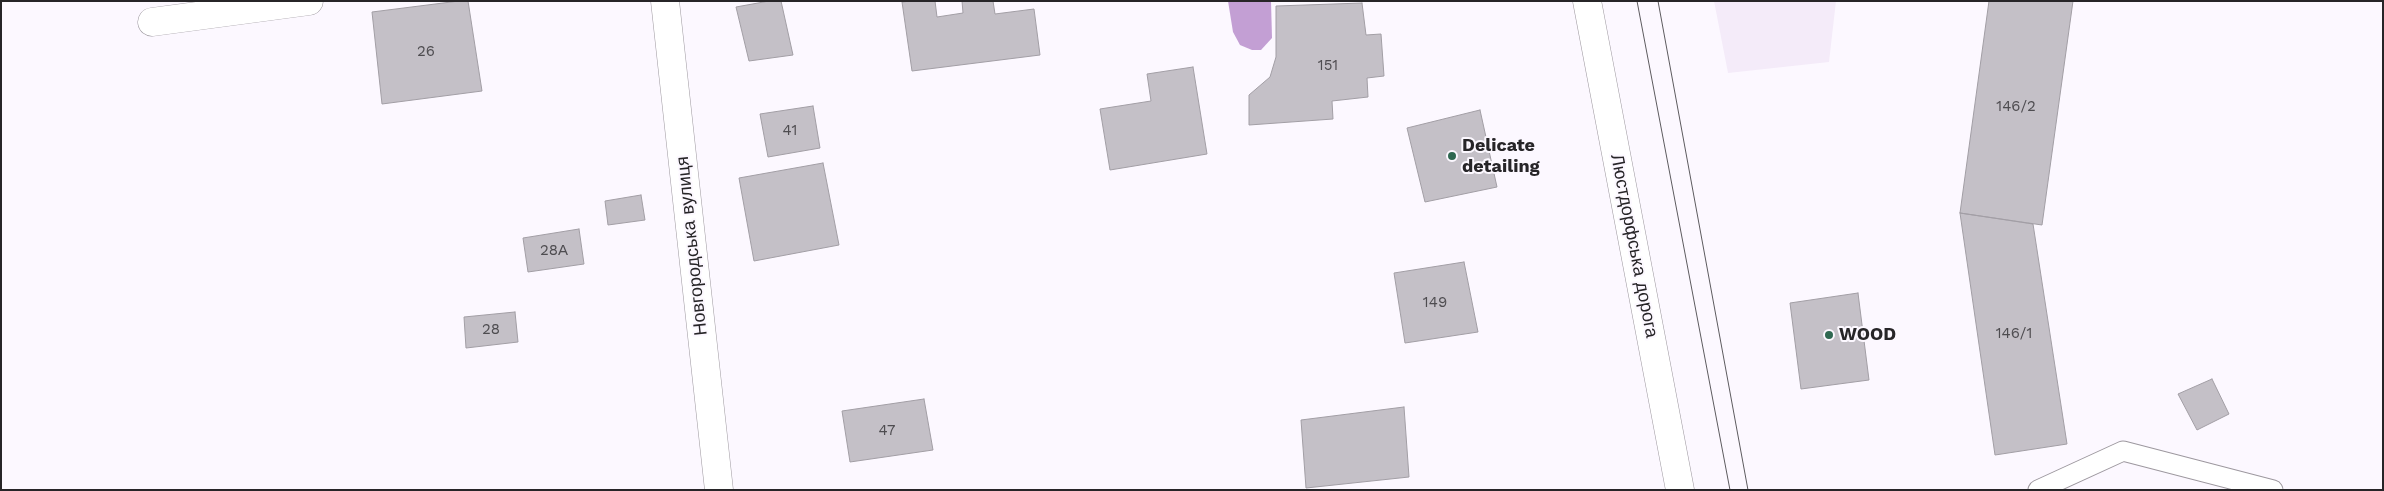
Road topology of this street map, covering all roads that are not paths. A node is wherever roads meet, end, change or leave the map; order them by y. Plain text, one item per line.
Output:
1 (309, 1) edge
2 (665, 1) edge
3 (1587, 1) edge
4 (152, 22) dead end
5 (719, 490) edge
6 (1680, 490) edge
7 (2038, 490) edge
8 (2272, 490) edge

1 - 4 street
2 - 5 street, Новгородська вулиця
3 - 6 street, Люстдорфська дорога
7 - 8 lane

